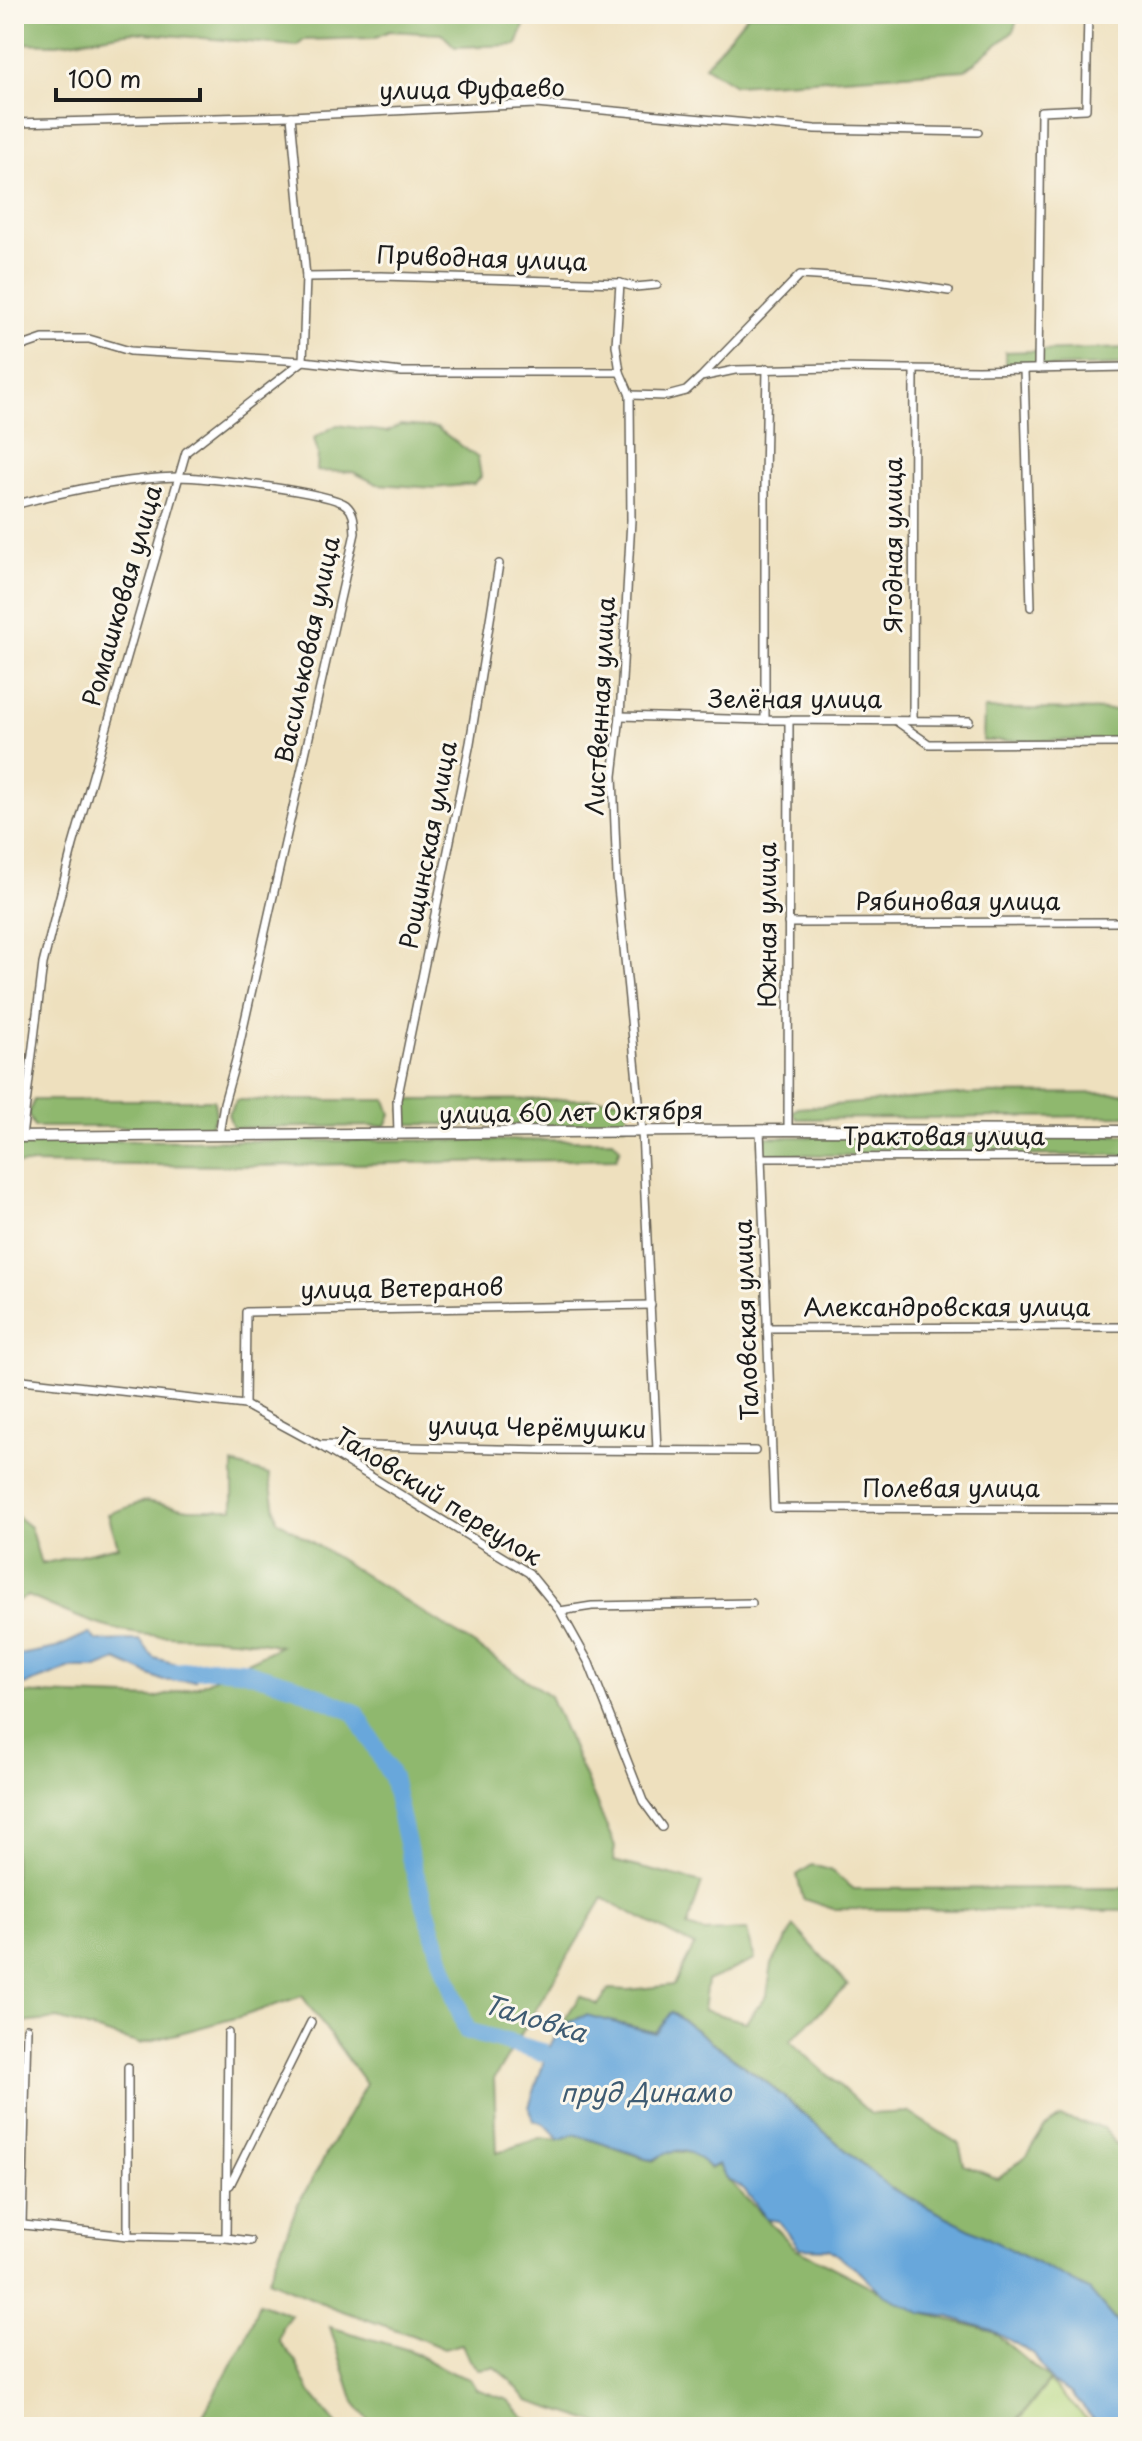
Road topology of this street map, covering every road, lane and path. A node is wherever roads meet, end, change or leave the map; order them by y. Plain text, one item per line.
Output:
1 (1088, 14) edge
2 (291, 116) junction
3 (14, 123) edge
4 (978, 132) dead end
5 (306, 277) junction
6 (620, 283) junction
7 (657, 285) dead end
8 (949, 291) dead end
9 (14, 349) edge
10 (303, 361) junction
11 (1128, 367) edge
12 (767, 368) junction
13 (1038, 369) junction
14 (914, 370) junction
15 (1024, 370) junction
16 (620, 372) junction
17 (701, 377) junction
18 (630, 395) junction
19 (178, 477) junction
20 (14, 505) edge
21 (499, 564) dead end
22 (1031, 607) dead end
23 (620, 716) junction
24 (765, 720) junction
25 (789, 720) junction
26 (895, 720) junction
27 (913, 720) junction
28 (969, 721) dead end
29 (1128, 743) edge
30 (1128, 922) edge
31 (788, 923) junction
32 (760, 1130) junction
33 (788, 1130) junction
34 (1128, 1131) edge
35 (642, 1132) junction
36 (398, 1134) junction
37 (219, 1135) junction
38 (18, 1137) edge
39 (1128, 1157) edge
40 (761, 1158) junction
41 (651, 1305) junction
42 (1128, 1327) edge
43 (767, 1328) junction
44 (14, 1379) edge
45 (245, 1405) junction
46 (319, 1445) junction
47 (657, 1450) junction
48 (755, 1451) dead end
49 (774, 1508) joint
50 (1128, 1509) edge
51 (752, 1603) dead end
52 (560, 1611) junction
53 (662, 1827) dead end
54 (311, 2022) dead end
55 (27, 2028) dead end
56 (228, 2033) dead end
57 (128, 2067) dead end
58 (228, 2190) junction
59 (18, 2224) edge
60 (128, 2236) junction
61 (226, 2238) junction
62 (250, 2241) dead end

1 - 13 street
2 - 3 street, улица Фуфаево
2 - 4 street, улица Фуфаево
2 - 5 street
5 - 6 street, Приводная улица
5 - 10 street
6 - 7 street, Приводная улица
6 - 16 street, Лиственная улица
8 - 17 street
9 - 10 street
10 - 16 street
10 - 19 street, Ромашковая улица
11 - 13 street
12 - 14 street
12 - 17 street
12 - 24 street
13 - 15 street
14 - 15 street
14 - 27 street, Ягодная улица
15 - 22 street
16 - 18 street, Лиственная улица
17 - 18 street
18 - 23 street, Лиственная улица
19 - 20 street, Васильковая улица
19 - 37 street, Васильковая улица
19 - 38 street, Ромашковая улица
21 - 36 street, Рощинская улица
23 - 24 street, Зелёная улица
23 - 35 street, Лиственная улица
24 - 25 street, Зелёная улица
25 - 26 street, Зелёная улица
25 - 31 street, Южная улица
26 - 27 street, Зелёная улица
26 - 29 street
27 - 28 street, Зелёная улица
30 - 31 street, Рябиновая улица
31 - 33 street, Южная улица
32 - 33 street, улица 60 лет Октября
32 - 35 street, улица 60 лет Октября
32 - 40 street, Таловская улица
33 - 34 street, улица 60 лет Октября
35 - 36 street, улица 60 лет Октября
35 - 41 street, Лиственная улица
36 - 37 street, улица 60 лет Октября
37 - 38 street, улица 60 лет Октября
39 - 40 street, Трактовая улица
40 - 43 street, Таловская улица
41 - 45 street, улица Ветеранов
41 - 47 street, Лиственная улица
42 - 43 street, Александровская улица
43 - 49 street, Таловская улица
44 - 45 street
45 - 46 street, Таловский переулок
46 - 47 street, улица Черёмушки
46 - 52 street, Таловский переулок
47 - 48 street, улица Черёмушки
49 - 50 street, Полевая улица
51 - 52 street
52 - 53 street, Таловский переулок
54 - 58 street
55 - 59 street
56 - 58 street
57 - 60 street
58 - 61 street
59 - 60 street
60 - 61 street
61 - 62 street

